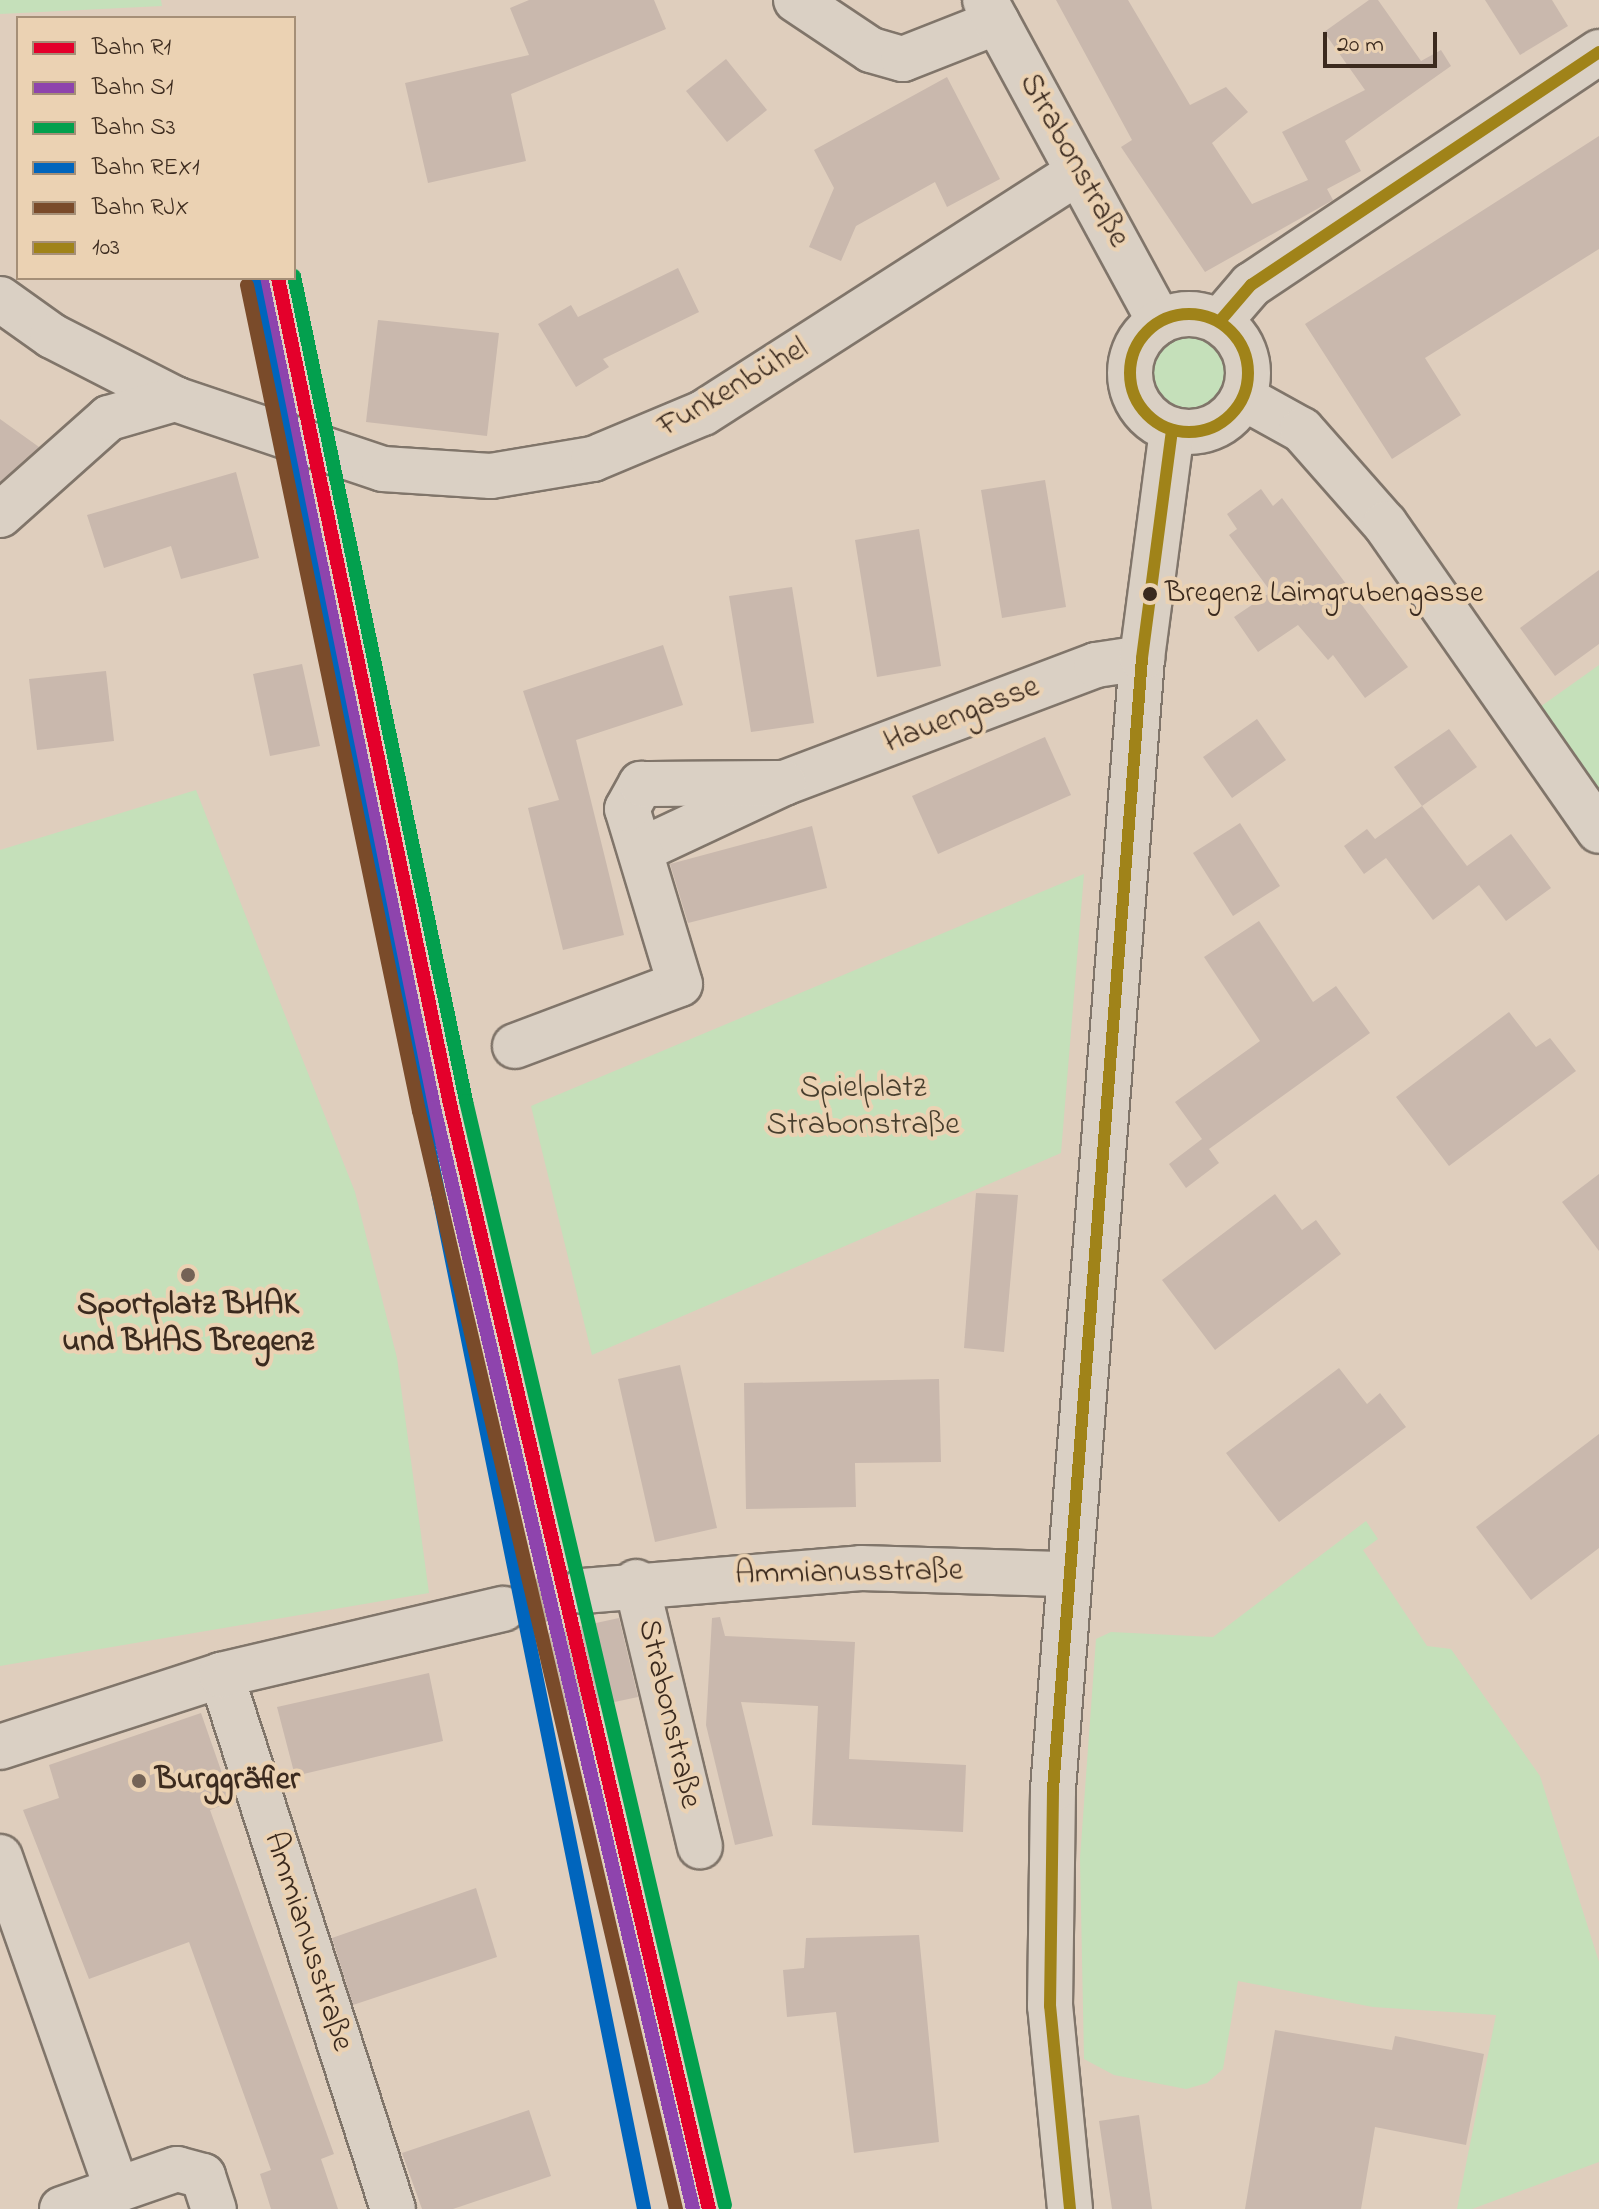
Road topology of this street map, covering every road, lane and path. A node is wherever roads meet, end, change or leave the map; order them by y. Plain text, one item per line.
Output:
1 (796, 0) edge
2 (991, 11) edge
3 (1599, 52) edge
4 (1078, 172) junction
5 (0, 299) edge
6 (1220, 321) junction
7 (1160, 322) junction
8 (1244, 398) junction
9 (175, 399) junction
10 (1172, 430) junction
11 (0, 515) edge
12 (1142, 658) junction
13 (784, 783) junction
14 (1599, 831) edge
15 (641, 850) junction
16 (515, 1046) dead end
17 (1068, 1574) junction
18 (636, 1582) junction
19 (583, 1591) tunnel mouth
20 (503, 1609) tunnel mouth
21 (221, 1675) junction
22 (0, 1747) edge
23 (700, 1846) dead end
24 (0, 1857) edge
25 (117, 2190) junction
26 (62, 2209) edge
27 (214, 2209) edge
28 (393, 2209) edge
29 (1070, 2209) edge

1 - 2 street
2 - 4 street, Strabonstraße
3 - 6 street
4 - 7 street, Strabonstraße
4 - 9 street, Funkenbühel
5 - 9 street, Funkenbühel
6 - 7 street
6 - 8 street
7 - 10 street
8 - 10 street
8 - 14 street
9 - 11 street
10 - 12 street
12 - 13 street, Hauengasse
12 - 17 street
13 - 15 street, Hauengasse
13 - 15 street, Hauengasse
15 - 16 street, Hauengasse
17 - 18 street, Ammianusstraße
17 - 29 street
18 - 19 street, Ammianusstraße
18 - 23 street, Strabonstraße
20 - 21 street
21 - 22 street
21 - 28 street, Ammianusstraße
24 - 25 street
25 - 26 street
25 - 27 street

